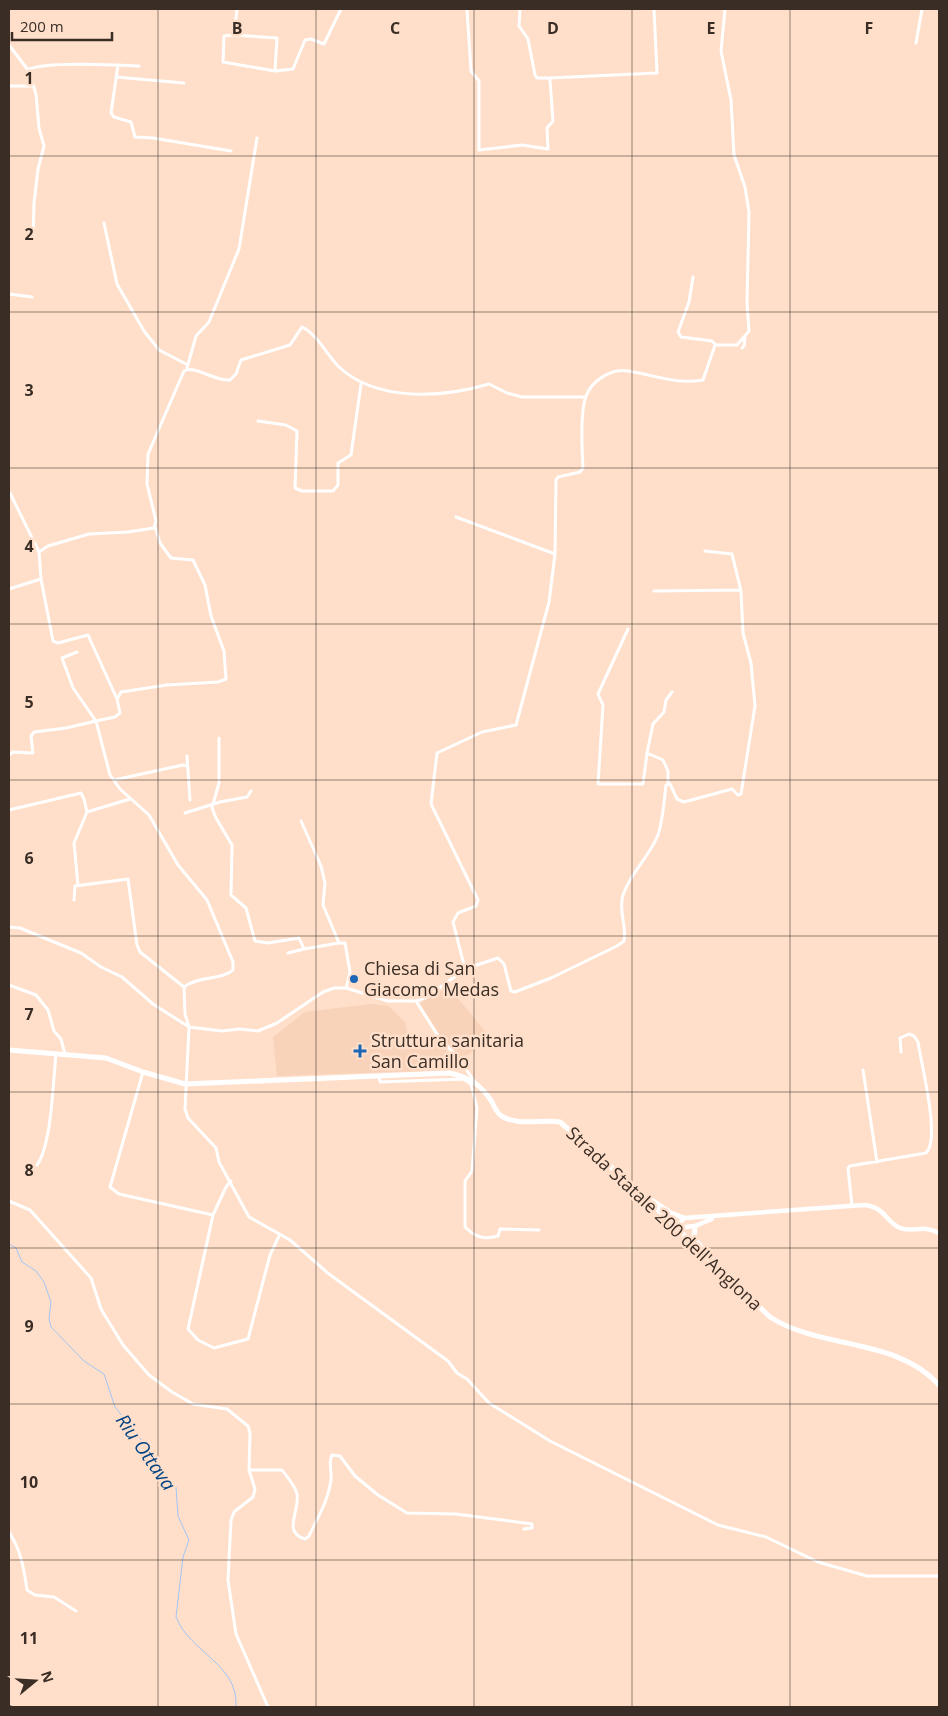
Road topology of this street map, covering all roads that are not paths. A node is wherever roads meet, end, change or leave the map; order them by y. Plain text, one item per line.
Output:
1 (237, 9) edge
2 (341, 9) edge
3 (467, 9) edge
4 (520, 9) edge
5 (654, 9) edge
6 (725, 9) edge
7 (922, 9) edge
8 (234, 35) junction
9 (916, 43) dead end
10 (9, 45) edge
11 (118, 65) junction
12 (139, 66) dead end
13 (28, 70) junction
14 (275, 71) junction
15 (116, 77) junction
16 (548, 78) junction
17 (184, 83) dead end
18 (9, 86) edge
19 (34, 86) junction
20 (257, 138) dead end
21 (231, 151) dead end
22 (104, 223) dead end
23 (33, 240) dead end
24 (693, 277) dead end
25 (9, 294) edge
26 (32, 297) dead end
27 (745, 337) junction
28 (717, 345) junction
29 (742, 348) dead end
30 (188, 366) junction
31 (361, 384) junction
32 (585, 397) junction
33 (258, 421) dead end
34 (10, 493) edge
35 (456, 517) dead end
36 (155, 526) junction
37 (705, 551) dead end
38 (39, 552) junction
39 (555, 554) junction
40 (41, 578) junction
41 (9, 590) edge
42 (740, 590) junction
43 (654, 591) dead end
44 (628, 629) dead end
45 (77, 652) dead end
46 (672, 692) dead end
47 (117, 698) junction
48 (96, 721) junction
49 (219, 738) dead end
50 (647, 753) junction
51 (9, 755) edge
52 (187, 756) dead end
53 (187, 766) junction
54 (114, 780) junction
55 (668, 783) junction
56 (251, 791) dead end
57 (130, 799) junction
58 (190, 800) dead end
59 (213, 804) junction
60 (9, 810) edge
61 (87, 812) junction
62 (186, 813) dead end
63 (301, 821) dead end
64 (78, 885) junction
65 (74, 900) dead end
66 (9, 927) edge
67 (339, 943) junction
68 (304, 949) junction
69 (288, 953) dead end
70 (465, 969) junction
71 (9, 985) edge
72 (184, 987) junction
73 (346, 988) junction
74 (416, 1001) junction
75 (189, 1027) junction
76 (9, 1050) edge
77 (901, 1052) dead end
78 (56, 1053) junction
79 (66, 1054) junction
80 (863, 1070) dead end
81 (143, 1072) junction
82 (379, 1076) junction
83 (175, 1082) junction
84 (476, 1082) junction
85 (184, 1084) junction
86 (194, 1084) junction
87 (184, 1096) junction
88 (877, 1162) junction
89 (37, 1165) dead end
90 (231, 1181) junction
91 (635, 1188) junction
92 (9, 1202) edge
93 (852, 1206) junction
94 (213, 1215) junction
95 (716, 1217) junction
96 (684, 1218) junction
97 (695, 1226) junction
98 (676, 1228) junction
99 (540, 1230) dead end
100 (939, 1233) edge
101 (280, 1234) junction
102 (714, 1264) junction
103 (939, 1385) edge
104 (249, 1470) junction
105 (524, 1529) dead end
106 (9, 1532) edge
107 (939, 1576) edge
108 (76, 1611) dead end
109 (268, 1707) edge

1 - 8 street
2 - 14 street
3 - 16 street
4 - 16 street
5 - 16 street
6 - 27 street
7 - 9 street
8 - 14 street
8 - 14 street
10 - 13 street
11 - 12 street
11 - 13 street
11 - 15 street
13 - 19 street
15 - 17 street
15 - 21 street
18 - 19 street
19 - 23 street
20 - 30 street
22 - 30 street
24 - 28 street
25 - 26 street
27 - 28 street
27 - 29 street
28 - 32 street
30 - 31 street
30 - 36 street
31 - 32 street
31 - 33 street
32 - 39 street
34 - 38 street
35 - 39 street
36 - 38 street
36 - 47 street
37 - 42 street
38 - 40 street
39 - 70 street
40 - 41 street
40 - 47 street
42 - 43 street
42 - 55 street
44 - 50 street
45 - 48 street
46 - 50 street
47 - 48 street
48 - 51 street
48 - 54 street
49 - 59 street
50 - 55 street
52 - 53 street
53 - 54 street
53 - 58 street
54 - 57 street
55 - 70 street
56 - 59 street
57 - 61 street
57 - 72 street
59 - 62 street
59 - 68 street
60 - 61 street
61 - 64 street
63 - 67 street
64 - 65 street
64 - 72 street
66 - 75 street
67 - 68 street
67 - 73 street
68 - 69 street
70 - 74 street
71 - 79 street
72 - 75 street
73 - 74 street
73 - 75 street
74 - 84 street
75 - 85 street
76 - 78 main road
77 - 88 street
78 - 79 main road
78 - 89 street
79 - 81 main road
80 - 88 street
81 - 83 main road
81 - 94 street
82 - 84 main road
82 - 86 main road
82 - 99 street
83 - 85 main road
83 - 87 street
84 - 91 main road, Strada Statale 200 dell'Anglona
85 - 86 main road
85 - 87 street
86 - 87 street
87 - 90 street
88 - 93 street
90 - 94 street
90 - 101 street
91 - 96 main road
91 - 98 main road, Strada Statale 200 dell'Anglona
92 - 104 street
93 - 95 street
93 - 100 street
94 - 101 street
95 - 96 street
95 - 97 street
96 - 98 street
97 - 98 street
97 - 102 main road
98 - 102 main road, Strada Statale 200 dell'Anglona
101 - 107 street
102 - 103 main road, Strada Statale 200 dell'Anglona
104 - 105 street
104 - 109 street
106 - 108 street

